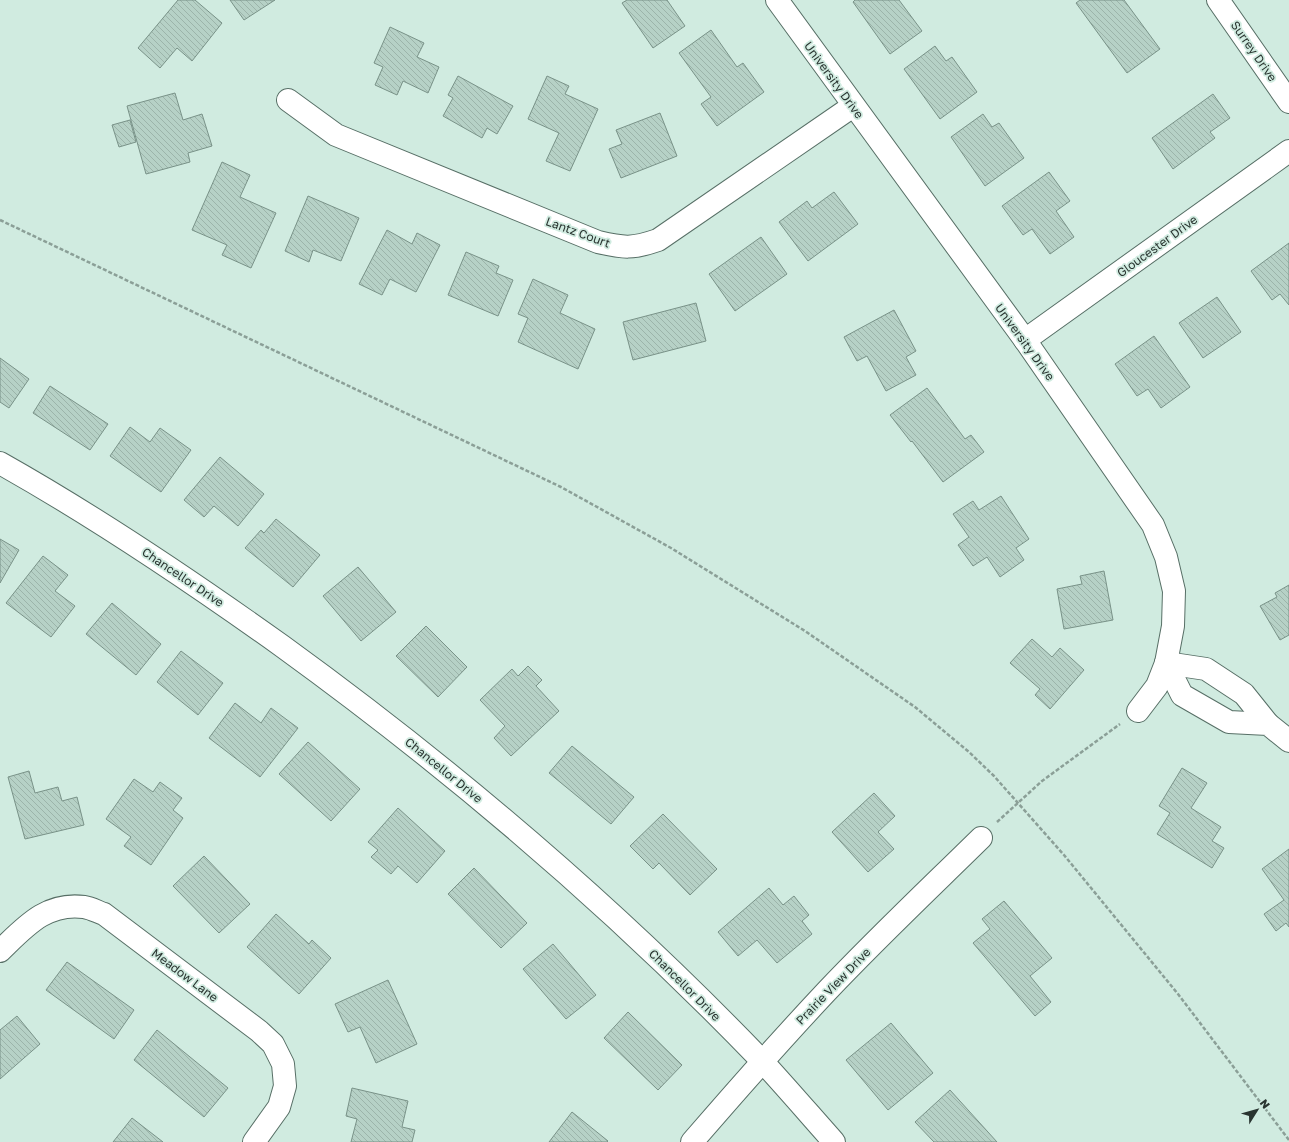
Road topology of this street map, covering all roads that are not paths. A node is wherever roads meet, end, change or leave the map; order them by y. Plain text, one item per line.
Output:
1 (777, 0) edge
2 (1218, 0) edge
3 (288, 100) dead end
4 (1289, 102) edge
5 (854, 106) junction
6 (1289, 151) edge
7 (1025, 340) junction
8 (0, 463) edge
9 (1166, 663) junction
10 (1138, 711) road end
11 (1268, 724) junction
12 (1289, 741) edge
13 (981, 838) road end
14 (0, 950) edge
15 (762, 1062) junction
16 (254, 1142) edge
17 (692, 1142) edge
18 (834, 1142) edge

1 - 5 street, University Drive
2 - 4 street, Surrey Drive
3 - 5 street, Lantz Court
5 - 7 street, University Drive
6 - 7 street, Gloucester Drive
7 - 9 street, University Drive
8 - 15 street, Chancellor Drive
9 - 10 street, University Drive
9 - 11 street
9 - 11 street
11 - 12 street
13 - 15 street, Prairie View Drive
14 - 16 street, Meadow Lane
15 - 17 street, Prairie View Drive
15 - 18 street, Chancellor Drive

